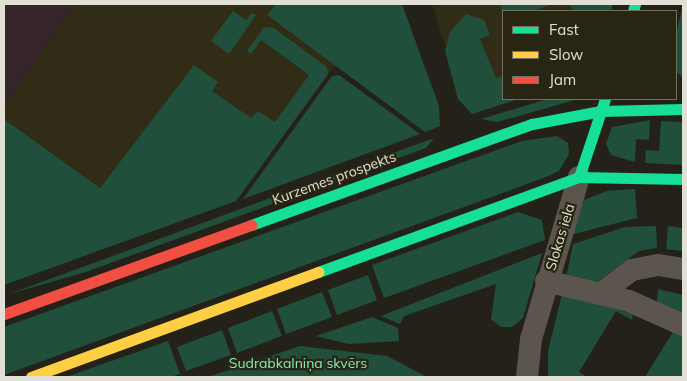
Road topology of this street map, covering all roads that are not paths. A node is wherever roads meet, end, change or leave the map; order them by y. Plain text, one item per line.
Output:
1 (605, 100) edge
2 (683, 109) edge
3 (601, 111) junction
4 (579, 177) junction
5 (683, 179) edge
6 (683, 269) edge
7 (546, 282) junction
8 (600, 294) junction
9 (4, 314) edge
10 (683, 325) edge
11 (31, 377) edge
12 (527, 377) edge

1 - 3 main road, Slokas iela
2 - 3 main road, Kurzemes prospekts
3 - 4 main road, Slokas iela
3 - 9 main road, Kurzemes prospekts
4 - 5 main road
4 - 7 street, Slokas iela
4 - 11 main road
6 - 8 street
7 - 8 street
7 - 12 street, Slokas iela
8 - 10 street

